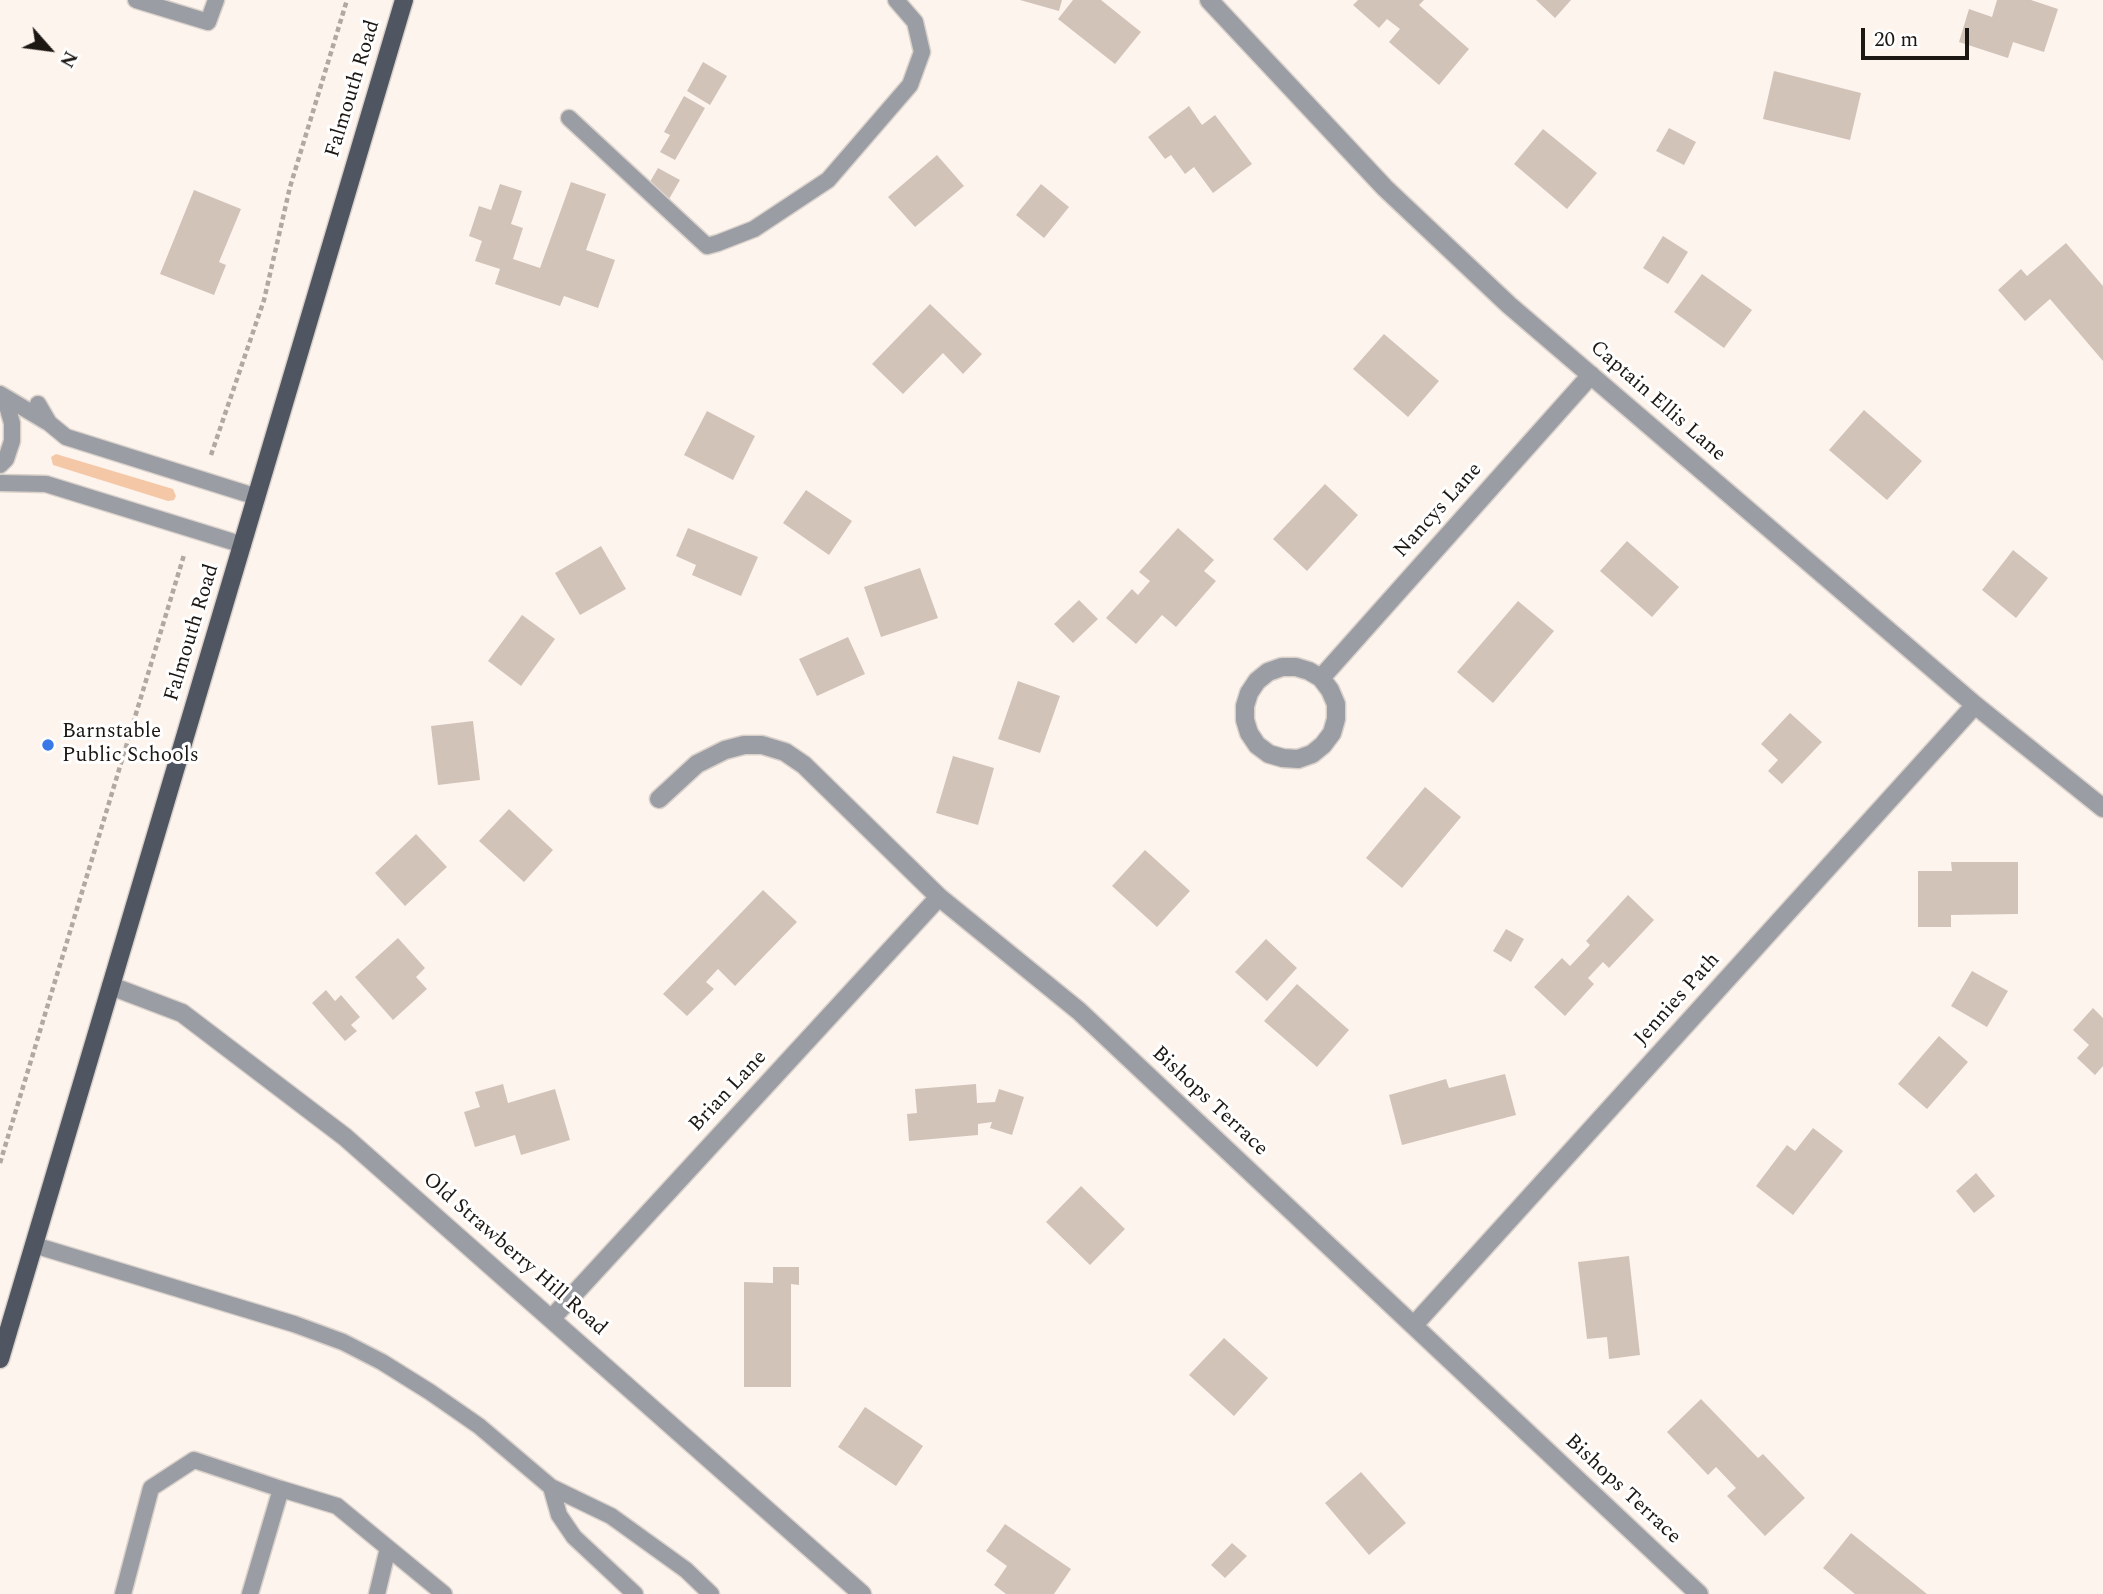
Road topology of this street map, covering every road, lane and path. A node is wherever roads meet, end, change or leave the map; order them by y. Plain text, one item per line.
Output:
1 (136, 0) edge
2 (216, 0) edge
3 (347, 0) edge
4 (404, 0) edge
5 (896, 0) edge
6 (1209, 0) edge
7 (569, 118) dead end
8 (1591, 375) junction
9 (0, 395) edge
10 (38, 404) dead end
11 (49, 423) junction
12 (0, 465) edge
13 (205, 481) junction
14 (0, 483) edge
15 (257, 497) junction
16 (191, 528) junction
17 (243, 545) junction
18 (1321, 678) junction
19 (1975, 705) junction
20 (659, 799) dead end
21 (2103, 808) edge
22 (939, 897) junction
23 (111, 986) junction
24 (0, 1163) edge
25 (34, 1245) junction
26 (552, 1318) junction
27 (1414, 1325) junction
28 (0, 1359) edge
29 (551, 1487) junction
30 (281, 1489) junction
31 (388, 1549) junction
32 (123, 1594) edge
33 (250, 1594) edge
34 (377, 1594) edge
35 (444, 1594) edge
36 (635, 1594) edge
37 (711, 1594) edge
38 (862, 1594) edge
39 (1699, 1594) edge

1 - 2 lane
3 - 13 path
4 - 15 main road, Falmouth Road
5 - 7 lane
6 - 8 street, Captain Ellis Lane
8 - 18 street, Nancys Lane
8 - 19 street, Captain Ellis Lane
9 - 11 lane
9 - 12 lane
10 - 11 lane
11 - 13 lane
13 - 15 lane
14 - 16 lane
15 - 17 main road, Falmouth Road
16 - 17 lane
16 - 24 path
17 - 23 main road, Falmouth Road
18 - 18 street
19 - 21 street, Captain Ellis Lane
19 - 27 street, Jennies Path
20 - 22 street, Bishops Terrace
22 - 26 street, Brian Lane
22 - 27 street, Bishops Terrace
23 - 25 main road, Falmouth Road
23 - 26 street, Old Strawberry Hill Road
25 - 28 main road, Falmouth Road
25 - 29 lane
26 - 38 street, Old Strawberry Hill Road
27 - 39 street, Bishops Terrace
29 - 36 lane
29 - 37 lane
30 - 31 lane
30 - 32 lane
30 - 33 lane
31 - 34 lane
31 - 35 lane

